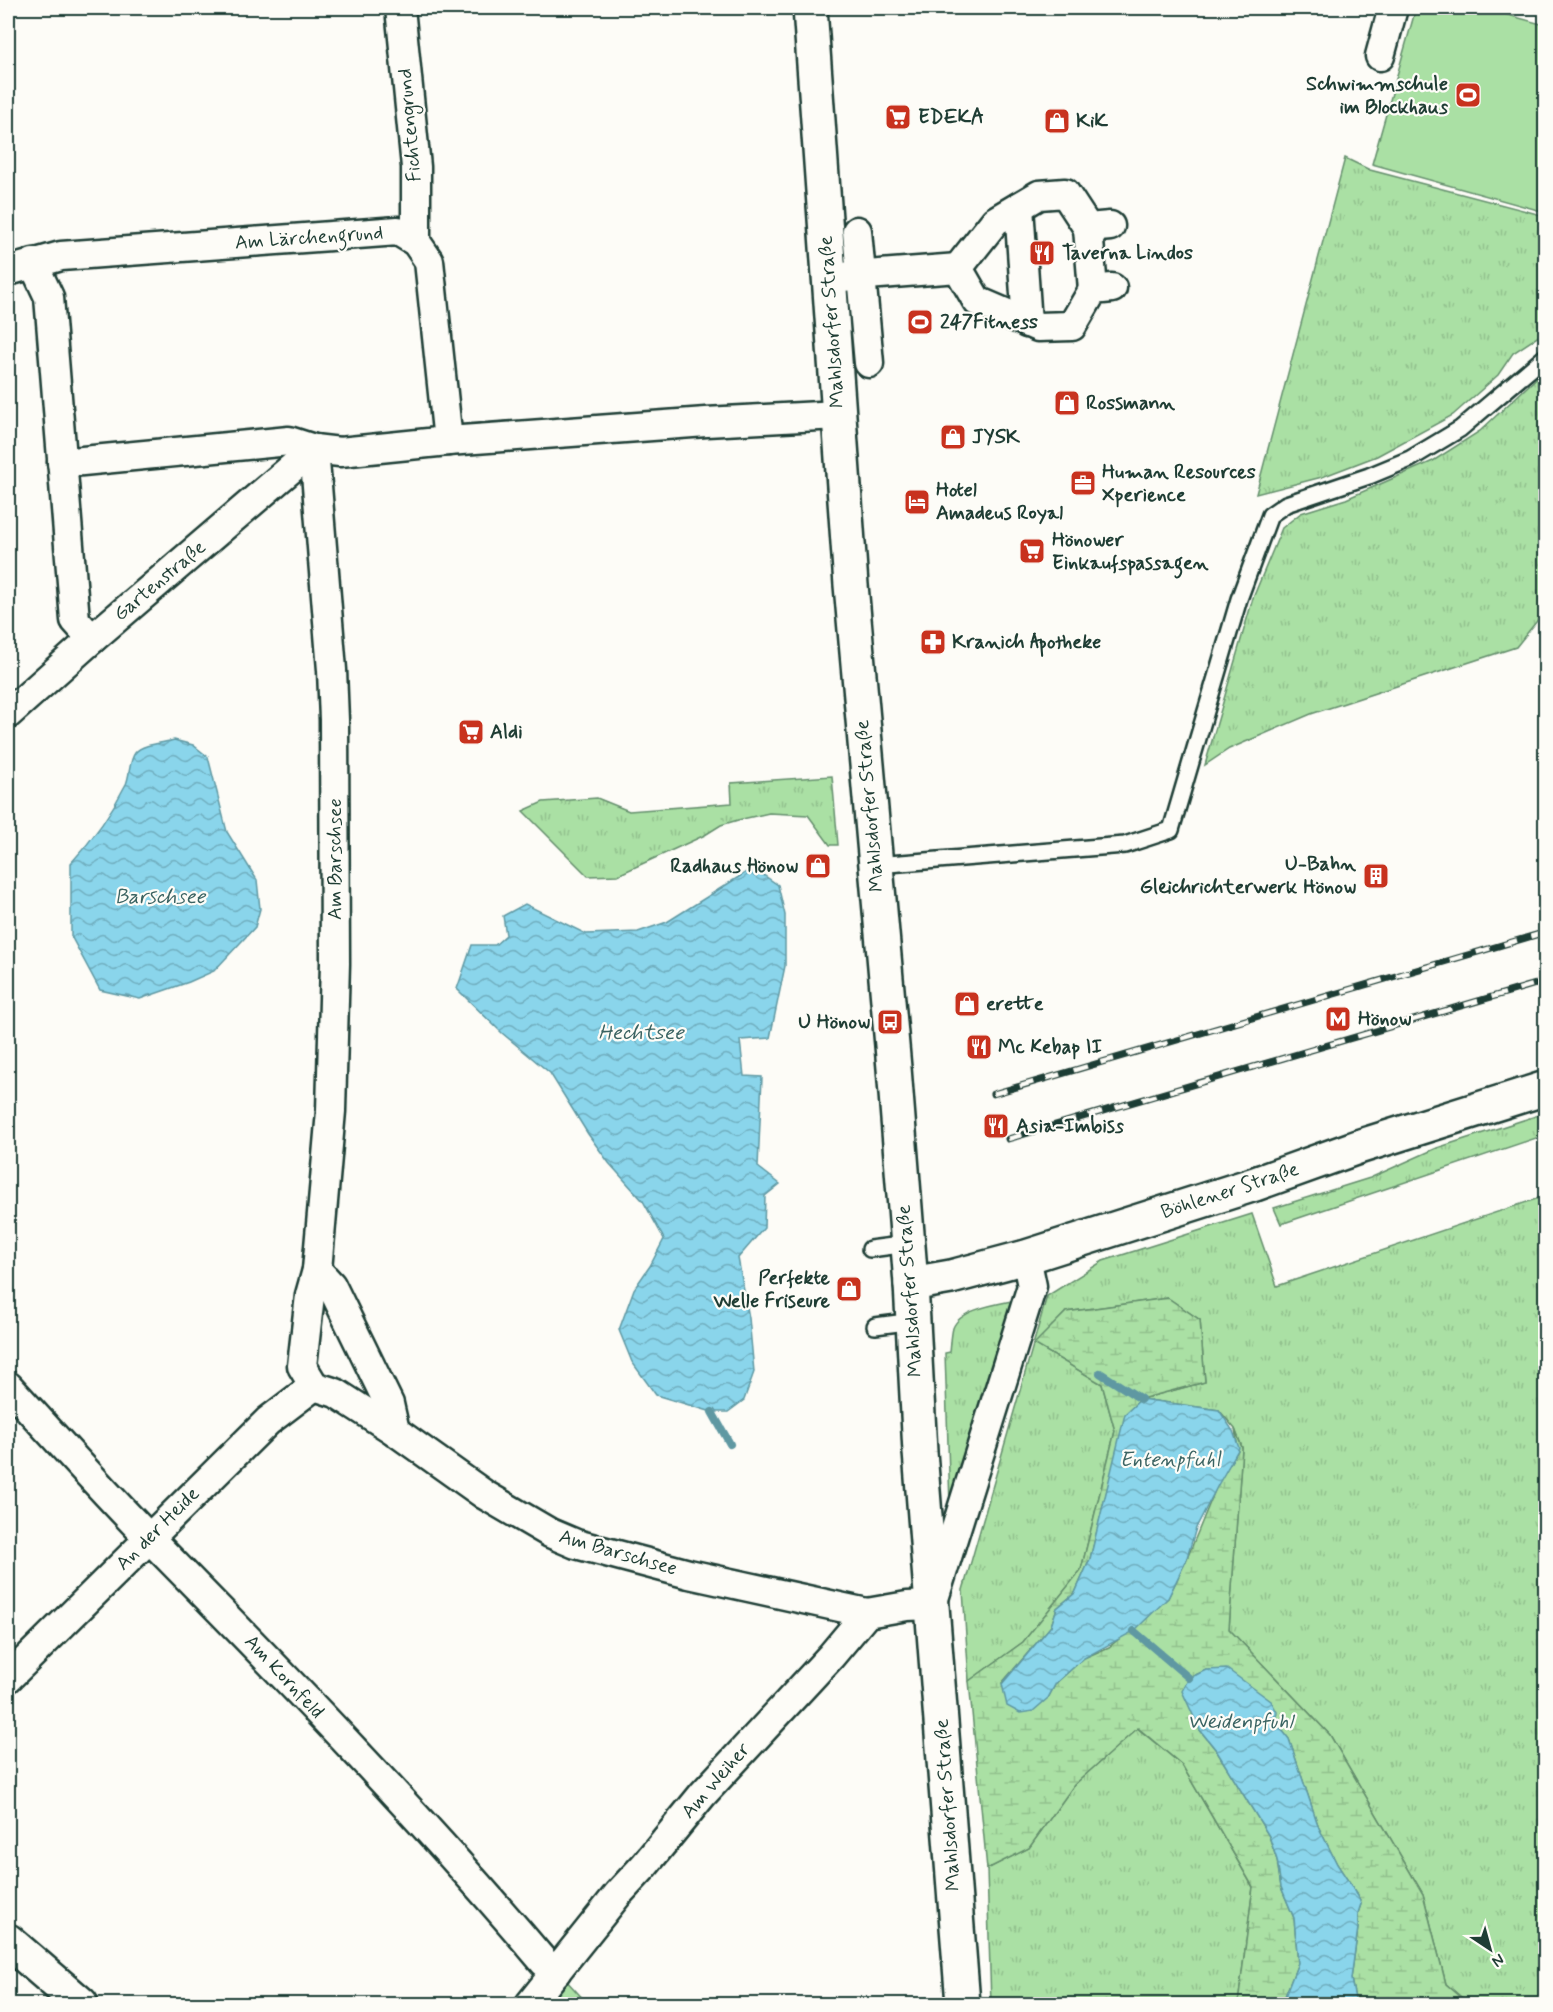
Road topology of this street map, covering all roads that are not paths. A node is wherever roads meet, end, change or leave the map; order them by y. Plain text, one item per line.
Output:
1 (400, 8) edge
2 (810, 8) edge
3 (1392, 8) edge
4 (1380, 56) dead end
5 (1019, 207) junction
6 (857, 231) dead end
7 (416, 242) junction
8 (15, 267) edge
9 (958, 268) junction
10 (861, 276) junction
11 (828, 278) junction
12 (1026, 323) junction
13 (1545, 356) edge
14 (869, 363) dead end
15 (838, 415) junction
16 (448, 441) junction
17 (314, 449) junction
18 (62, 463) junction
19 (92, 639) junction
20 (8, 714) edge
21 (876, 865) junction
22 (1545, 1088) edge
23 (908, 1244) junction
24 (870, 1249) dead end
25 (1026, 1257) junction
26 (317, 1270) junction
27 (911, 1284) junction
28 (914, 1321) junction
29 (875, 1326) dead end
30 (8, 1386) edge
31 (314, 1386) junction
32 (395, 1431) junction
33 (149, 1538) junction
34 (932, 1605) junction
35 (867, 1613) junction
36 (8, 1678) edge
37 (8, 1941) edge
38 (556, 1972) junction
39 (81, 2004) edge
40 (530, 2004) edge
41 (963, 2004) edge

1 - 7 street, Fichtengrund
2 - 11 main road, Mahlsdorfer Straße
3 - 4 street
5 - 9 street
5 - 12 street
5 - 12 street
6 - 10 street
7 - 8 street, Am Lärchengrund
7 - 16 street
8 - 18 street, Am Lärchengrund
9 - 10 street
9 - 12 street
10 - 11 street
10 - 14 street
11 - 15 main road, Mahlsdorfer Straße
13 - 21 lane
15 - 16 street
15 - 21 main road, Mahlsdorfer Straße
16 - 17 street
17 - 18 street
17 - 19 street, Gartenstraße
17 - 26 street, Am Barschsee
18 - 19 street, Am Lärchengrund
19 - 20 street, Gartenstraße
21 - 23 main road, Mahlsdorfer Straße
22 - 25 main road, Böhlener Straße
23 - 24 lane
23 - 27 main road, Mahlsdorfer Straße
25 - 27 main road, Böhlener Straße
25 - 34 street, Mahlsdorfer Straße
26 - 31 street, Am Barschsee
26 - 32 street
27 - 28 main road, Mahlsdorfer Straße
28 - 29 lane
28 - 34 main road, Mahlsdorfer Straße
30 - 33 street, Am Kornfeld
31 - 32 street, Am Barschsee
31 - 33 street, An der Heide
32 - 35 street, Am Barschsee
33 - 36 street, An der Heide
33 - 38 street, Am Kornfeld
34 - 35 street
34 - 41 main road, Mahlsdorfer Straße
35 - 38 street, Am Weiher
37 - 39 main road
38 - 40 street, Am Weiher

